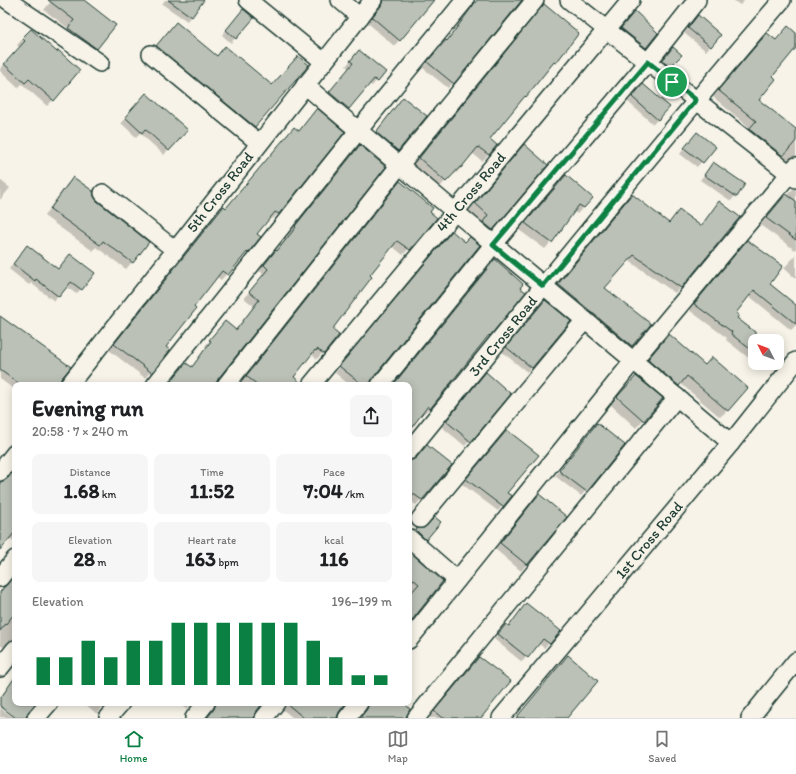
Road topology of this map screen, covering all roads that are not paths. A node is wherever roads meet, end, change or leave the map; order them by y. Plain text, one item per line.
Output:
1 (7, 0) edge
2 (248, 0) edge
3 (340, 0) edge
4 (373, 0) edge
5 (466, 0) edge
6 (535, 0) edge
7 (569, 0) edge
8 (631, 0) edge
9 (697, 0) edge
10 (782, 0) edge
11 (360, 17) junction
12 (607, 29) junction
13 (151, 54) dead end
14 (324, 62) junction
15 (648, 62) junction
16 (100, 63) dead end
17 (306, 86) junction
18 (696, 100) junction
19 (358, 131) junction
20 (259, 143) junction
21 (399, 166) junction
22 (794, 173) edge
23 (103, 193) dead end
24 (454, 212) junction
25 (493, 245) junction
26 (175, 250) junction
27 (543, 286) junction
28 (585, 320) junction
29 (634, 360) junction
30 (796, 361) edge
31 (71, 382) edge
32 (156, 382) edge
33 (228, 382) edge
34 (313, 382) edge
35 (382, 382) edge
36 (677, 397) junction
37 (731, 443) junction
38 (412, 448) edge
39 (12, 457) edge
40 (0, 472) edge
41 (420, 519) dead end
42 (412, 541) edge
43 (12, 563) edge
44 (0, 578) edge
45 (457, 580) junction
46 (412, 636) edge
47 (12, 653) edge
48 (796, 661) edge
49 (0, 668) edge
50 (46, 706) edge
51 (118, 706) edge
52 (204, 706) edge
53 (274, 706) edge
54 (357, 706) edge
55 (36, 718) edge
56 (108, 718) edge
57 (194, 718) edge
58 (264, 718) edge
59 (347, 718) edge
60 (416, 718) edge
61 (501, 718) edge
62 (750, 718) edge

1 - 16 street
2 - 14 street
3 - 11 street
4 - 11 street, 5th Cross Road
5 - 19 street
6 - 21 street
7 - 12 street
8 - 12 street, 4th Cross Road
9 - 15 street
10 - 18 street, 3rd Cross Road
11 - 14 street, 5th Cross Road
12 - 15 street
12 - 24 street, 4th Cross Road
13 - 20 street
14 - 17 street, 5th Cross Road
15 - 18 street
15 - 25 street
17 - 19 street
17 - 20 street, 5th Cross Road
18 - 22 street
18 - 27 street, 3rd Cross Road
19 - 21 street
19 - 32 street
20 - 26 street, 5th Cross Road
21 - 24 street
21 - 33 street
22 - 29 street
23 - 26 street
24 - 25 street
24 - 34 street, 4th Cross Road
25 - 27 street
25 - 35 street
26 - 31 street, 5th Cross Road
27 - 28 street
27 - 38 street, 3rd Cross Road
28 - 29 street
28 - 41 street
29 - 36 street
29 - 45 street
30 - 37 street, 1st Cross Road
36 - 37 street
36 - 60 street
37 - 61 street, 1st Cross Road
39 - 40 street
42 - 45 street
43 - 44 street
45 - 46 street
47 - 49 street
48 - 62 street
50 - 55 street
51 - 56 street
52 - 57 street
53 - 58 street
54 - 59 street

